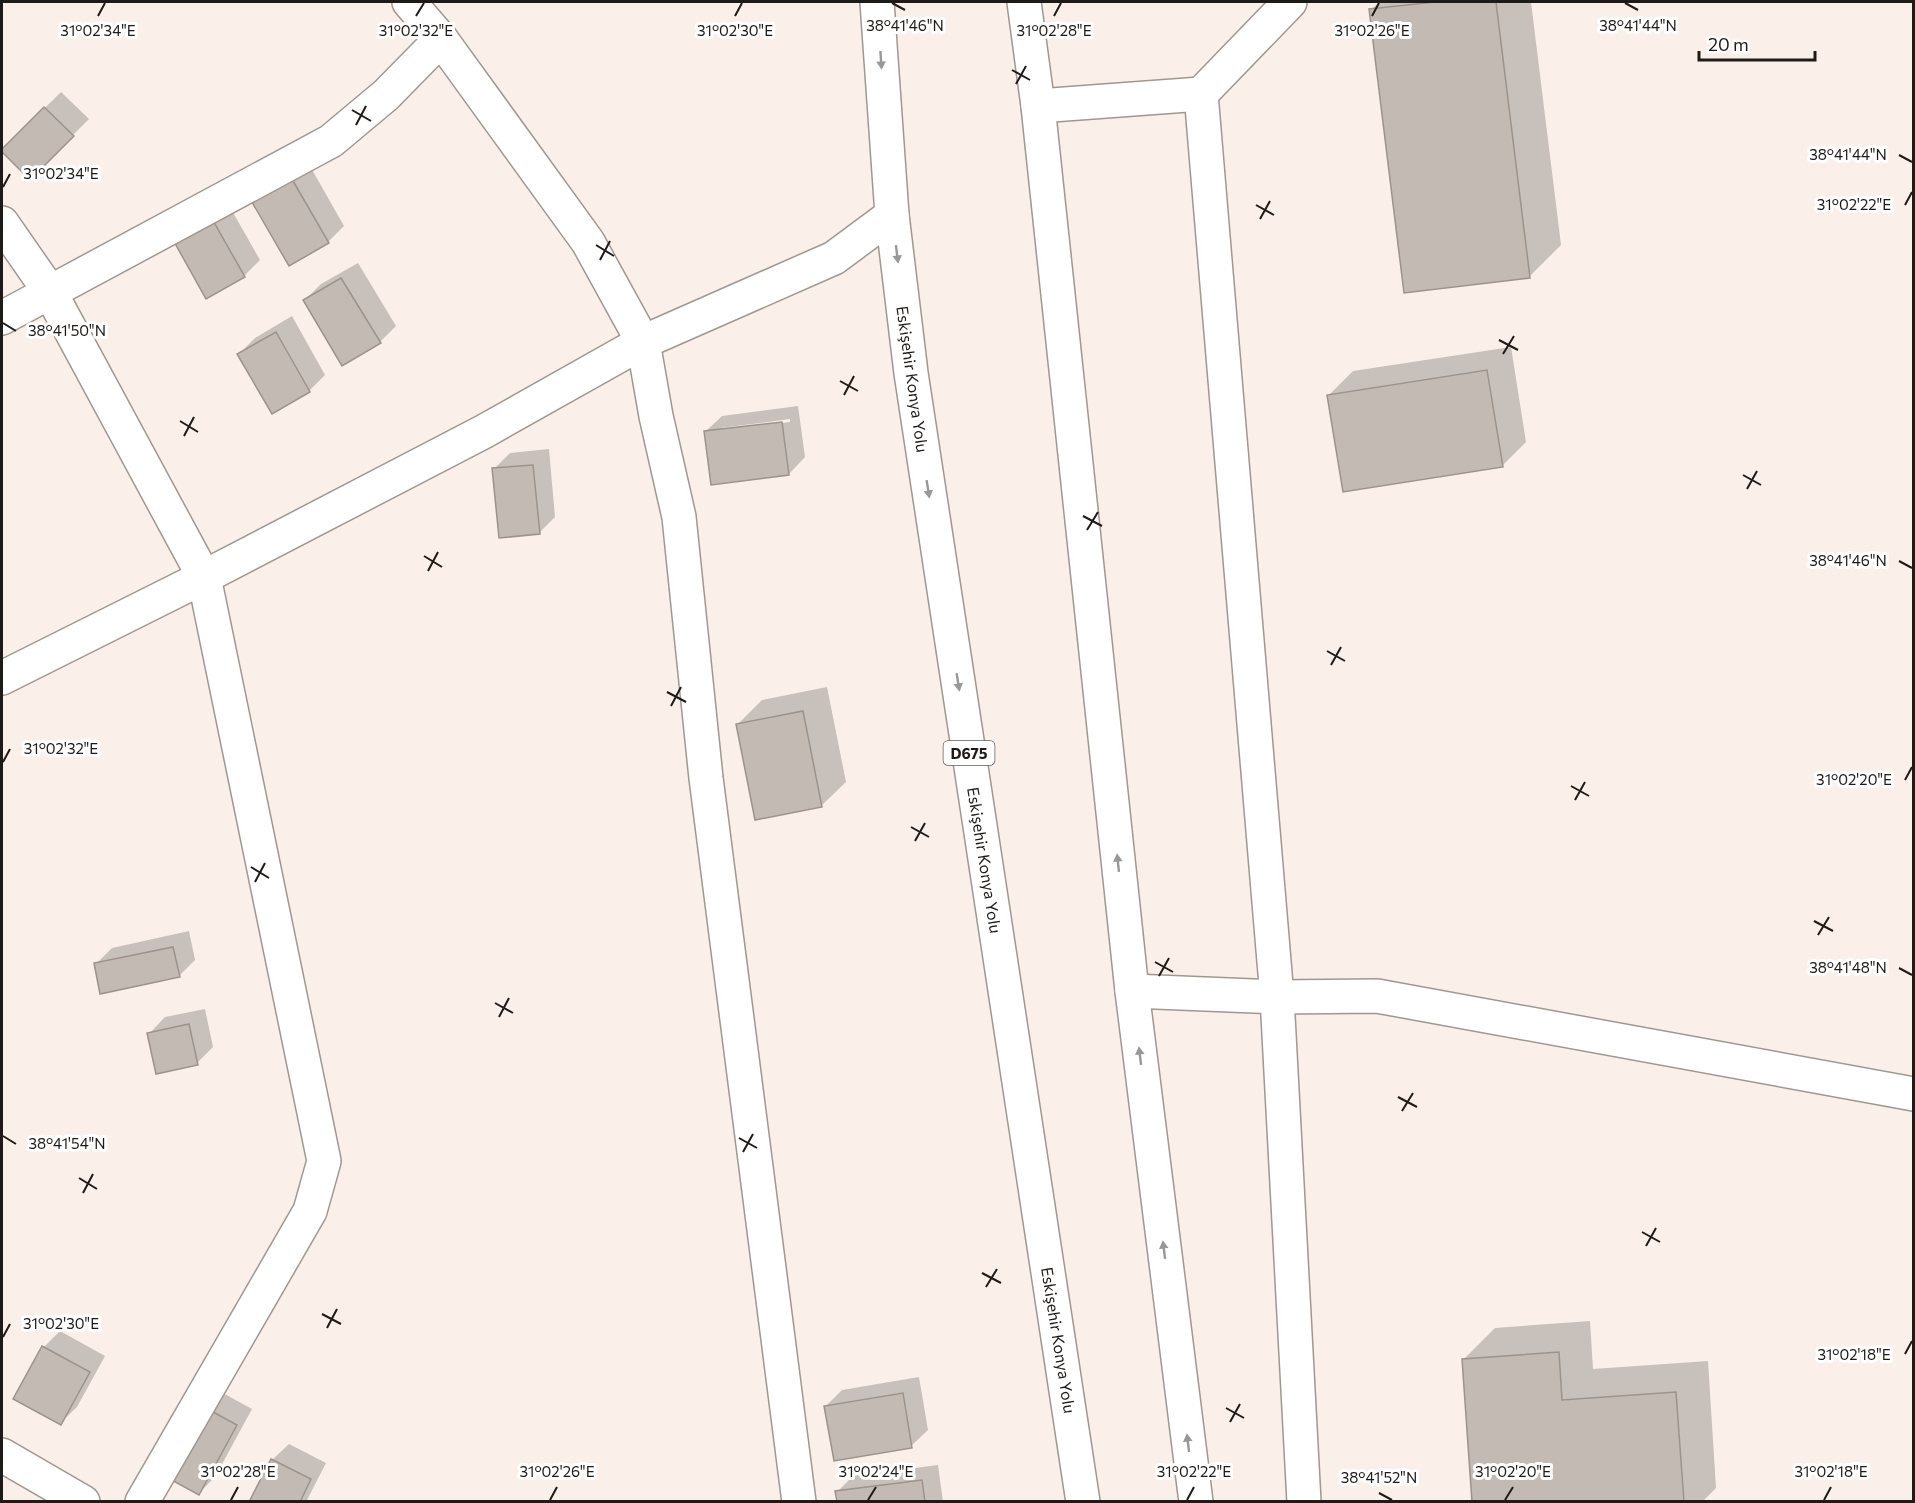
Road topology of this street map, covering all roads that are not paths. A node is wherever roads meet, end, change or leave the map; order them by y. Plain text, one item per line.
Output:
1 (409, 2) edge
2 (878, 2) edge
3 (1024, 2) edge
4 (1290, 2) edge
5 (441, 39) junction
6 (1201, 94) junction
7 (1038, 106) junction
8 (892, 214) junction
9 (2, 223) edge
10 (50, 292) junction
11 (2, 318) edge
12 (643, 342) junction
13 (204, 577) junction
14 (2, 678) edge
15 (1132, 991) junction
16 (1277, 997) junction
17 (1914, 1094) edge
18 (2, 1455) edge
19 (83, 1502) edge
20 (142, 1502) edge
21 (799, 1502) edge
22 (1083, 1502) edge
23 (1196, 1502) edge
24 (1304, 1502) edge

1 - 5 main road
2 -> 8 main road, Eskişehir Konya Yolu / D675
3 - 7 main road
4 - 6 main road
5 - 10 main road
5 - 12 main road
6 - 7 main road
6 - 16 main road
15 -> 7 main road
8 - 12 main road
8 -> 22 main road, Eskişehir Konya Yolu / D675
9 - 10 main road
10 - 11 main road
10 - 13 main road
12 - 13 main road
12 - 21 main road
13 - 14 main road
13 - 20 main road
15 - 16 main road
23 -> 15 main road
16 - 17 main road
16 - 24 main road
18 - 19 main road

